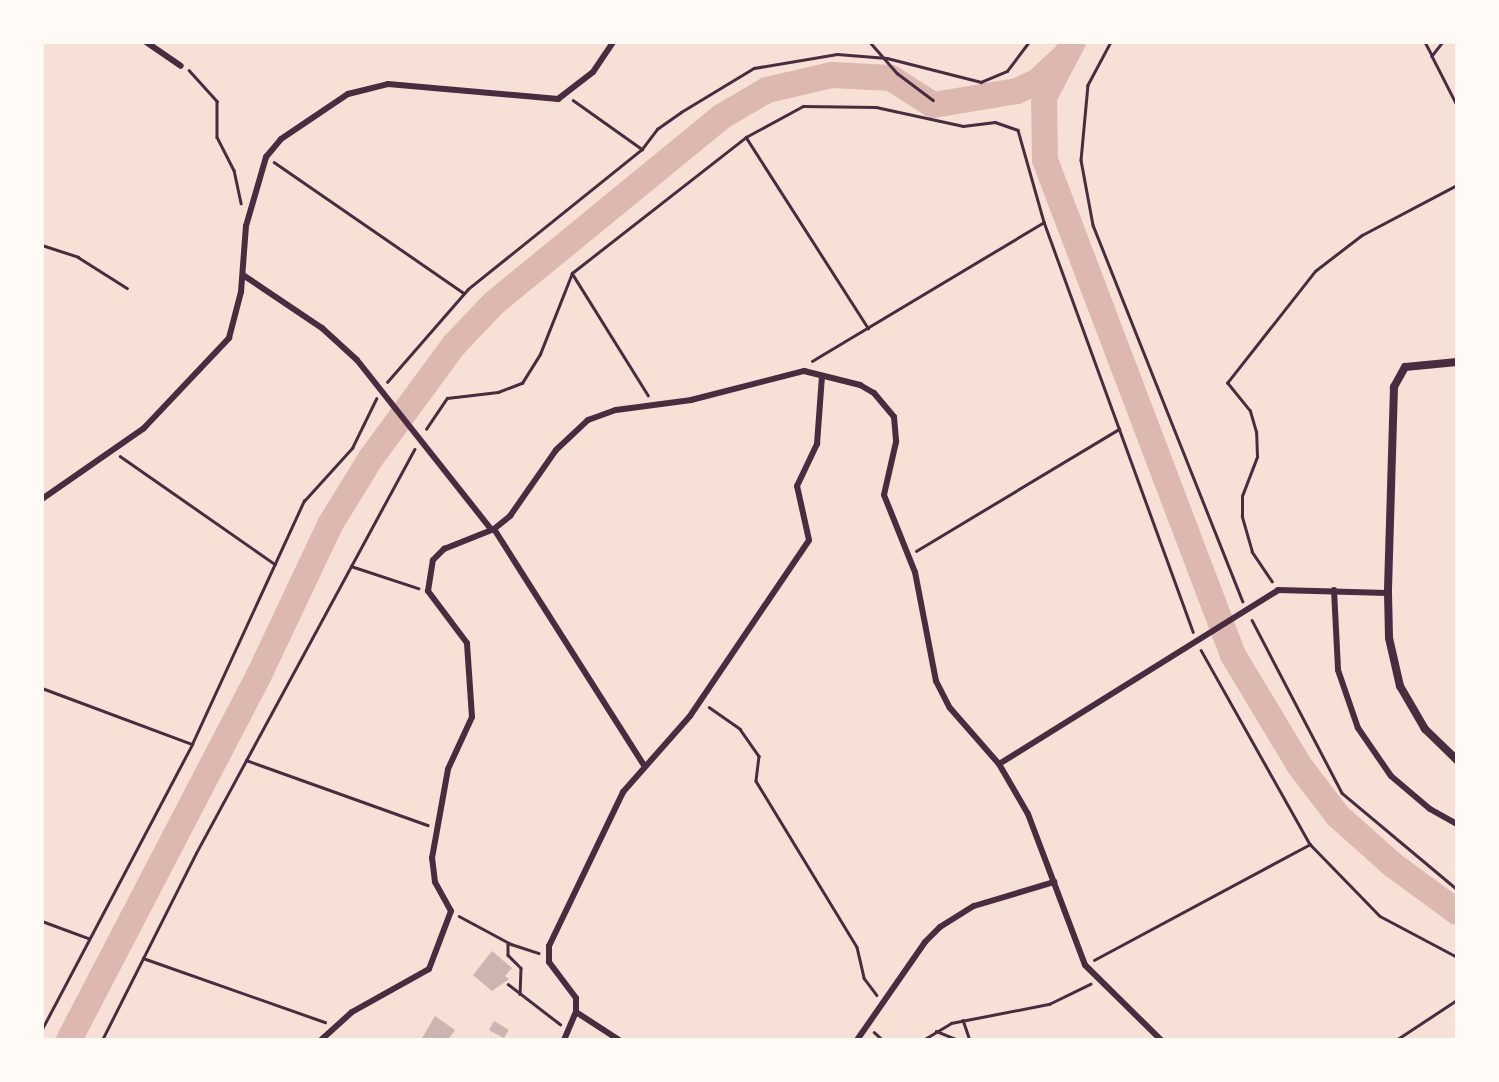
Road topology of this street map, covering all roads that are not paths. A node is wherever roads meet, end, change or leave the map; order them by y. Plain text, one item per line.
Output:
1 (146, 42) edge
2 (613, 42) edge
3 (181, 66) road end
4 (243, 275) junction
5 (1457, 362) edge
6 (822, 376) junction
7 (42, 499) edge
8 (493, 529) junction
9 (1334, 590) junction
10 (1388, 593) junction
11 (1457, 760) edge
12 (999, 764) junction
13 (644, 765) junction
14 (1457, 824) edge
15 (1054, 883) junction
16 (576, 1012) junction
17 (321, 1040) edge
18 (564, 1040) edge
19 (619, 1040) edge
20 (857, 1040) edge
21 (1161, 1040) edge

1 - 3 street
2 - 4 street
4 - 7 street
4 - 8 street
5 - 10 street
6 - 8 street
6 - 12 street
6 - 13 street
8 - 13 street
8 - 17 street
9 - 10 street
9 - 12 street
9 - 14 street
10 - 11 street
12 - 15 street
13 - 16 street
15 - 20 street
15 - 21 street
16 - 18 street
16 - 19 street

